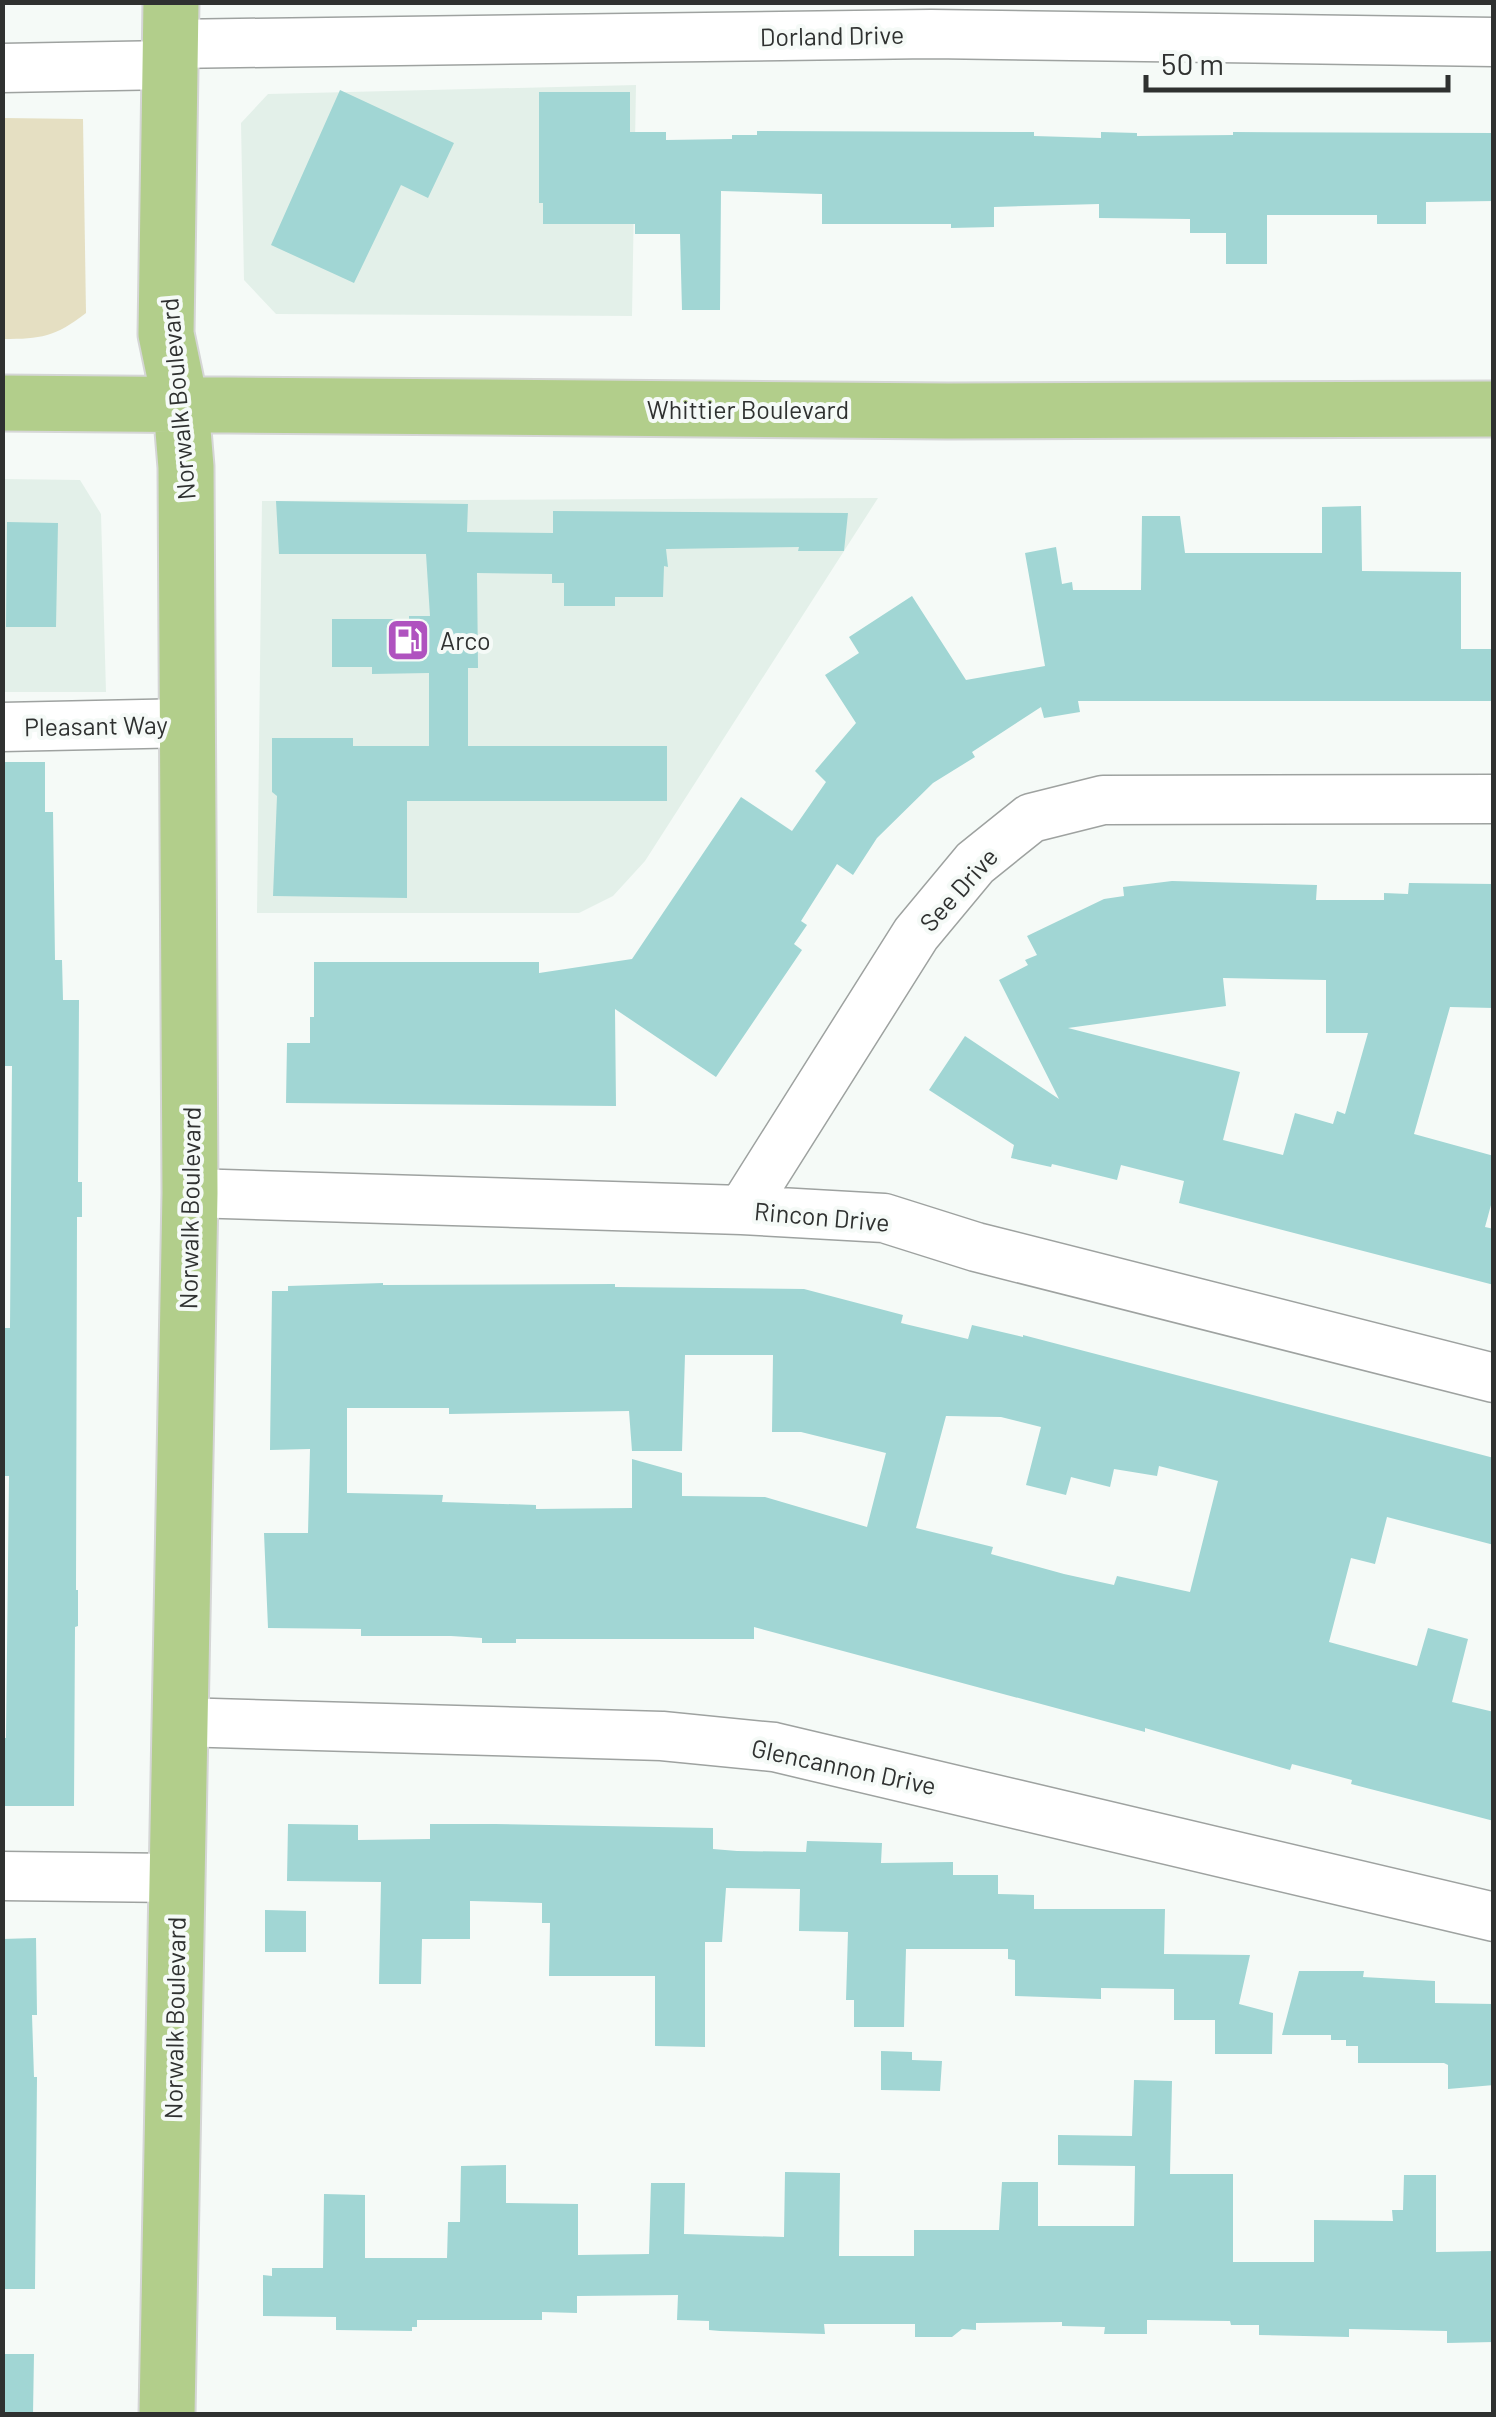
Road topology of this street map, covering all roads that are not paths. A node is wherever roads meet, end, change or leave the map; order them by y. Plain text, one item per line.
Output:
1 (170, 37) edge
2 (1494, 42) edge
3 (2, 68) edge
4 (2, 403) edge
5 (181, 406) junction
6 (1494, 408) edge
7 (190, 723) junction
8 (2, 727) edge
9 (1494, 799) edge
10 (190, 1193) junction
11 (742, 1210) junction
12 (1494, 1378) edge
13 (180, 1722) junction
14 (2, 1876) edge
15 (176, 1878) junction
16 (1494, 1918) edge
17 (167, 2414) edge

1 - 2 street, Dorland Drive
1 - 3 street, Dorland Drive
1 - 5 main road, Norwalk Boulevard
4 - 5 main road, Whittier Boulevard
5 - 6 main road, Whittier Boulevard
5 - 7 main road, Norwalk Boulevard
7 - 8 street, Pleasant Way
7 - 10 main road, Norwalk Boulevard
9 - 11 street, See Drive
10 - 11 street, Rincon Drive
10 - 13 main road, Norwalk Boulevard
11 - 12 street, Rincon Drive
13 - 15 main road, Norwalk Boulevard
13 - 16 street, Glencannon Drive
14 - 15 street
15 - 17 main road, Norwalk Boulevard

